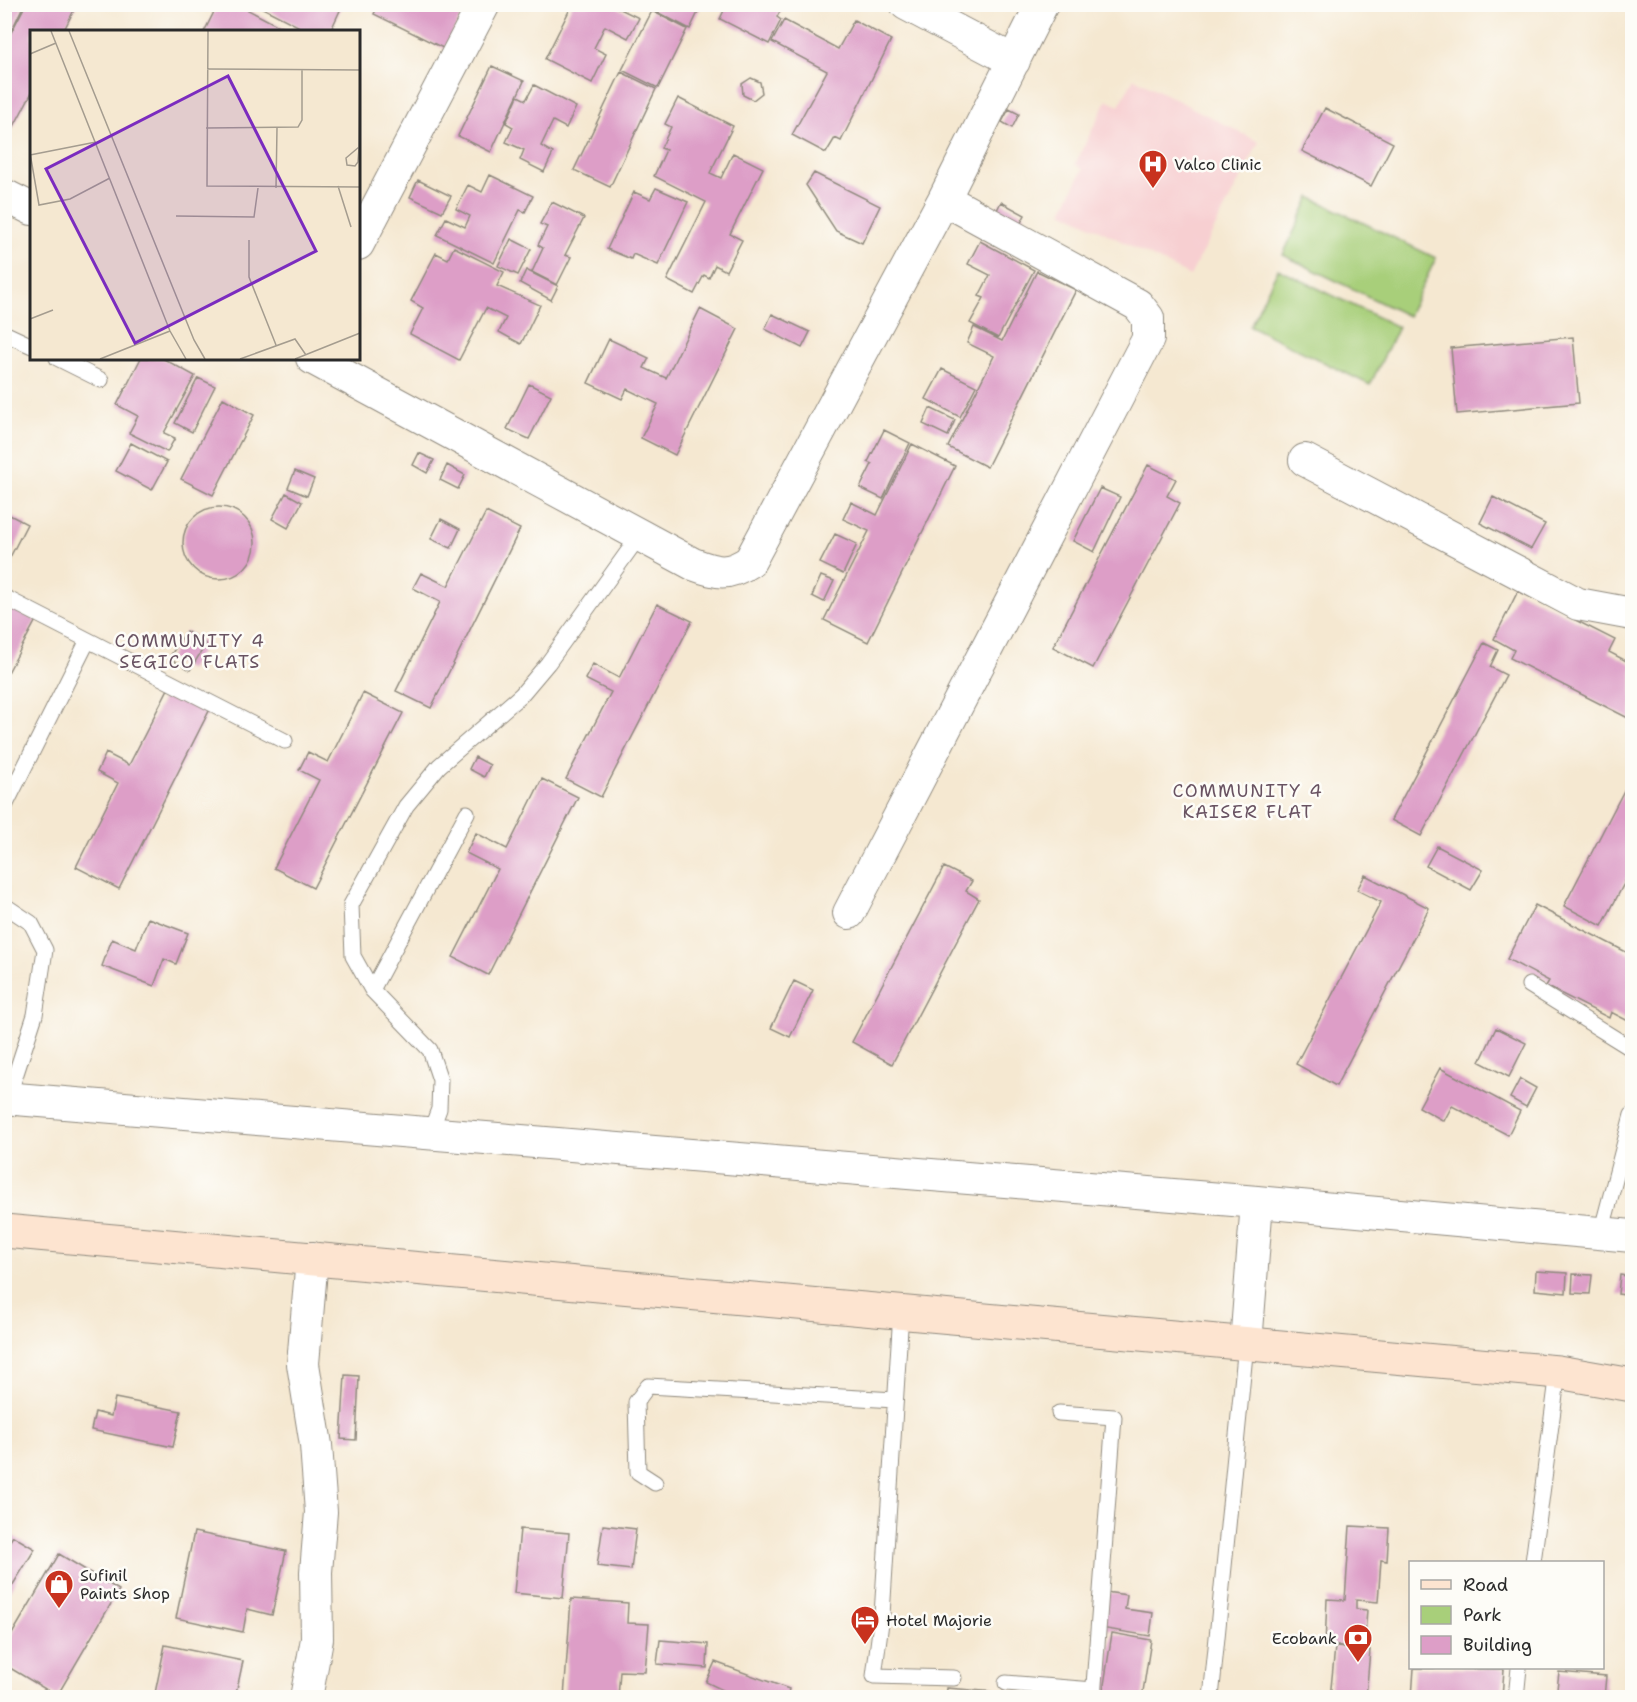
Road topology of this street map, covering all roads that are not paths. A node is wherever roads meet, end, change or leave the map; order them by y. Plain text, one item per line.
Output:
1 (484, 4) edge
2 (906, 4) edge
3 (1042, 4) edge
4 (1014, 61) junction
5 (4, 195) edge
6 (944, 199) junction
7 (30, 209) edge
8 (360, 240) edge
9 (4, 333) edge
10 (30, 345) edge
11 (61, 360) edge
12 (316, 360) edge
13 (101, 380) dead end
14 (1305, 460) dead end
15 (640, 535) junction
16 (4, 597) edge
17 (1632, 614) edge
18 (88, 640) junction
19 (285, 741) dead end
20 (4, 808) edge
21 (467, 813) dead end
22 (4, 904) edge
23 (849, 913) dead end
24 (1529, 985) dead end
25 (372, 990) junction
26 (1632, 1049) edge
27 (6, 1098) edge
28 (1632, 1115) edge
29 (430, 1133) junction
30 (1257, 1202) junction
31 (4, 1231) edge
32 (1601, 1233) junction
33 (1632, 1236) edge
34 (312, 1258) junction
35 (901, 1312) junction
36 (1246, 1344) junction
37 (1558, 1372) junction
38 (1632, 1385) edge
39 (896, 1400) junction
40 (1059, 1413) dead end
41 (655, 1483) dead end
42 (1533, 1561) edge
43 (1519, 1669) edge
44 (954, 1678) dead end
45 (1006, 1683) dead end
46 (1093, 1694) edge
47 (306, 1698) edge
48 (1211, 1698) edge
49 (1516, 1698) edge

1 - 8 street
2 - 4 street
3 - 4 street
4 - 6 street
5 - 7 street
6 - 15 street
6 - 23 street
9 - 10 lane
11 - 13 lane
12 - 15 street
14 - 17 street
15 - 25 lane
16 - 18 lane
18 - 19 lane
18 - 20 lane
21 - 25 lane
22 - 27 lane
24 - 26 lane
25 - 29 lane
27 - 29 street
28 - 32 lane
29 - 30 street
30 - 32 street
30 - 36 street
31 - 34 main road
32 - 33 street
34 - 35 main road
34 - 47 street
35 - 36 main road
35 - 39 lane
36 - 37 main road
36 - 48 lane
37 - 38 main road
37 - 42 lane
39 - 41 lane
39 - 44 lane
40 - 46 lane
43 - 49 lane
45 - 46 lane

